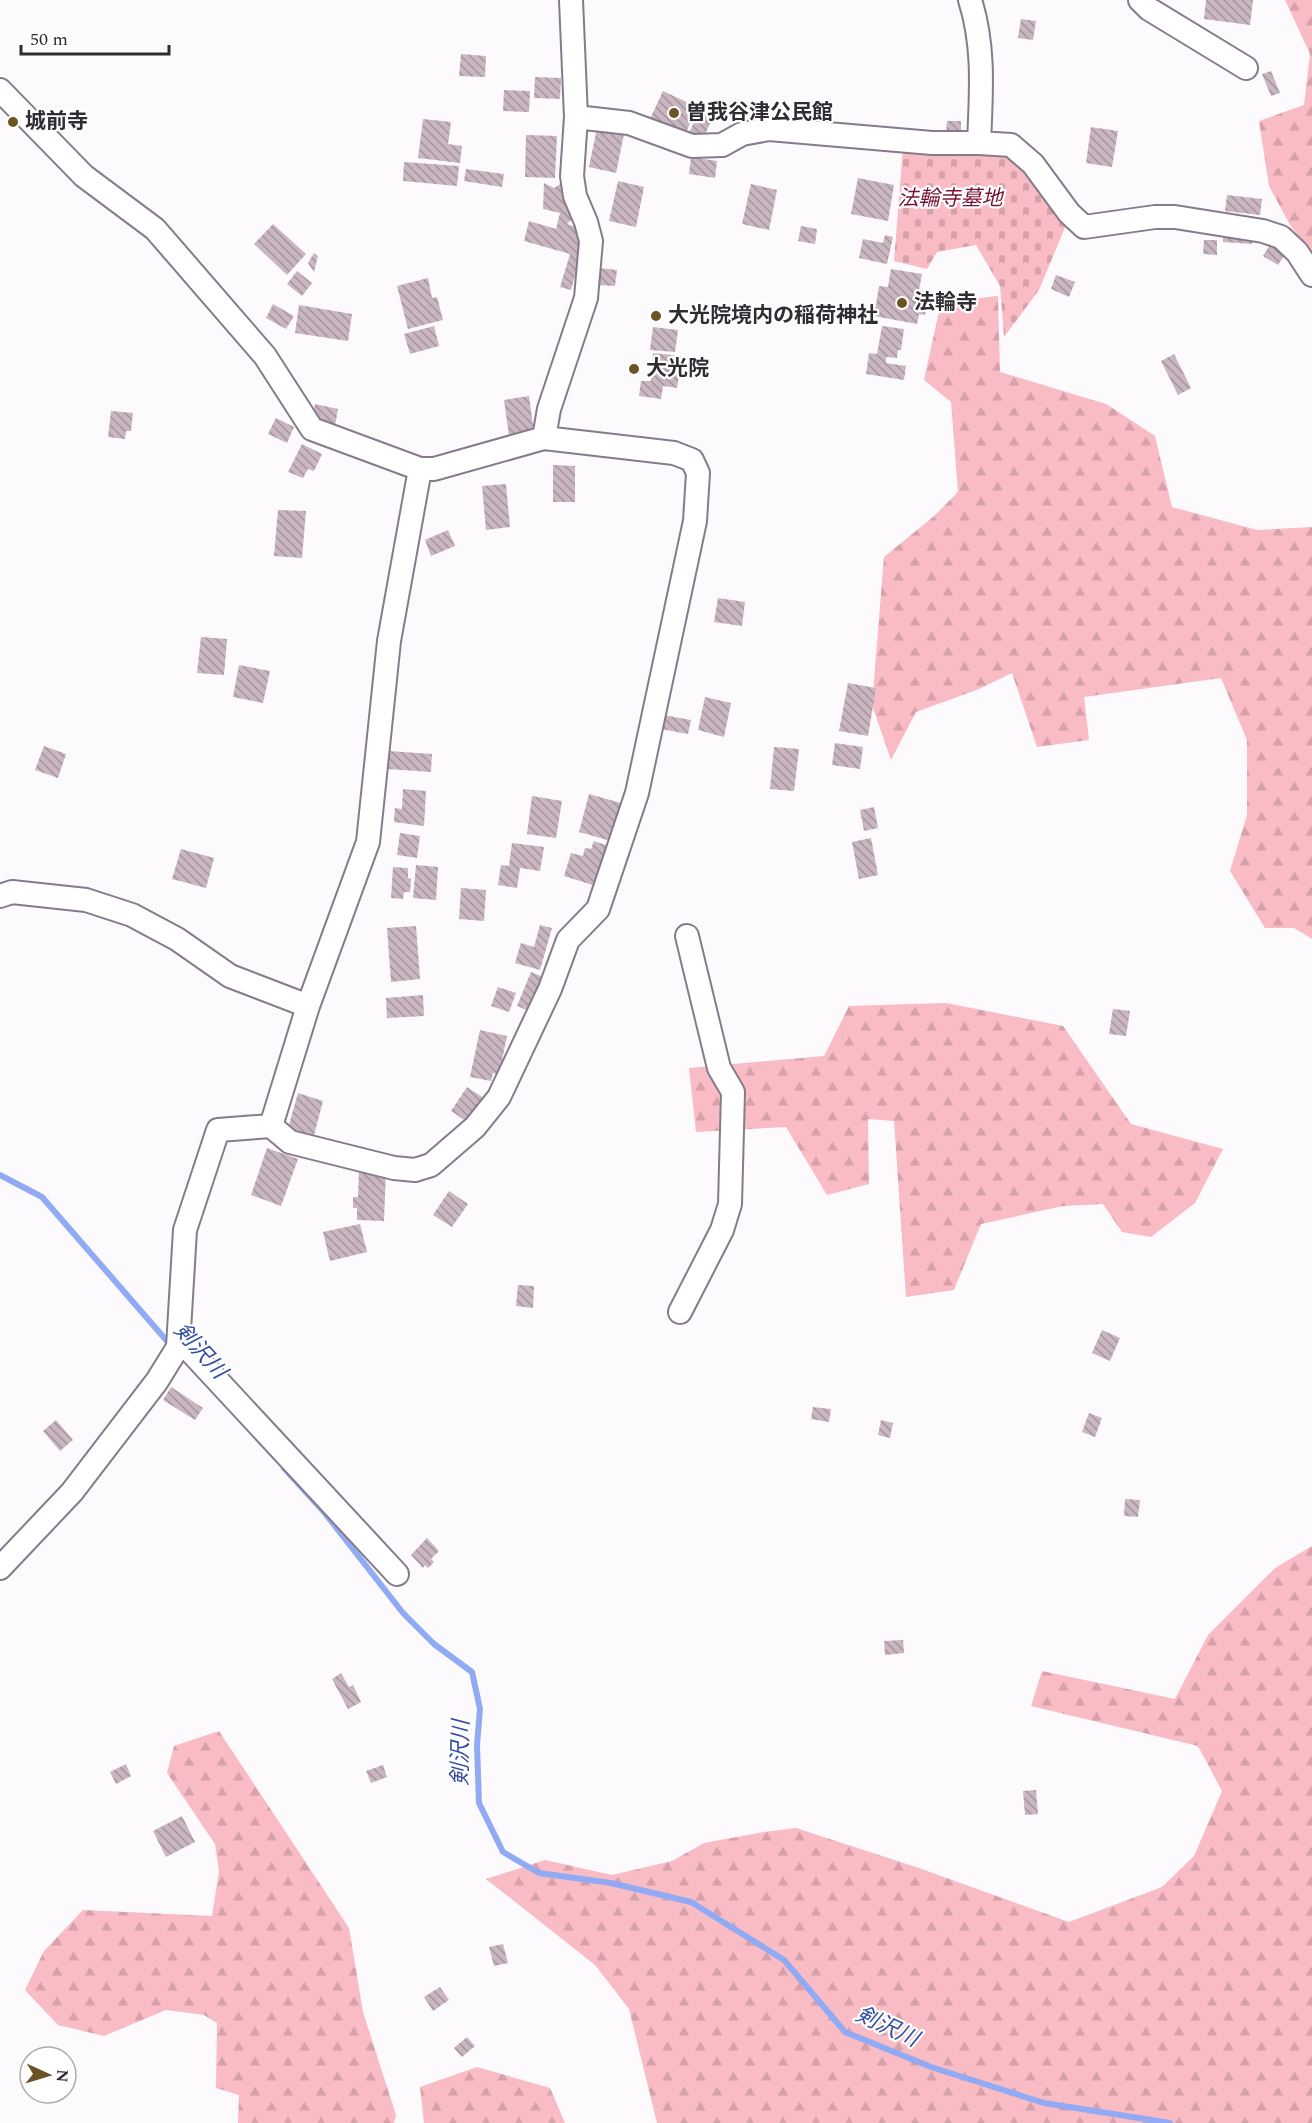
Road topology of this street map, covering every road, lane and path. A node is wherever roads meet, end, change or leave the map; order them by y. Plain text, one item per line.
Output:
1 (571, 0) edge
2 (970, 0) edge
3 (1140, 0) edge
4 (1246, 68) dead end
5 (0, 90) edge
6 (576, 117) junction
7 (979, 143) junction
8 (1312, 275) edge
9 (544, 438) junction
10 (420, 469) junction
11 (0, 896) edge
12 (687, 936) dead end
13 (308, 1006) junction
14 (271, 1126) junction
15 (680, 1312) dead end
16 (176, 1348) junction
17 (0, 1568) edge
18 (397, 1574) dead end

1 - 6 street
2 - 7 street
3 - 4 street
5 - 10 street
6 - 7 street
6 - 9 street
7 - 8 street
9 - 10 street
9 - 14 street
10 - 13 street
11 - 13 street
12 - 15 street
13 - 14 street
14 - 16 street
16 - 17 street
16 - 18 street

